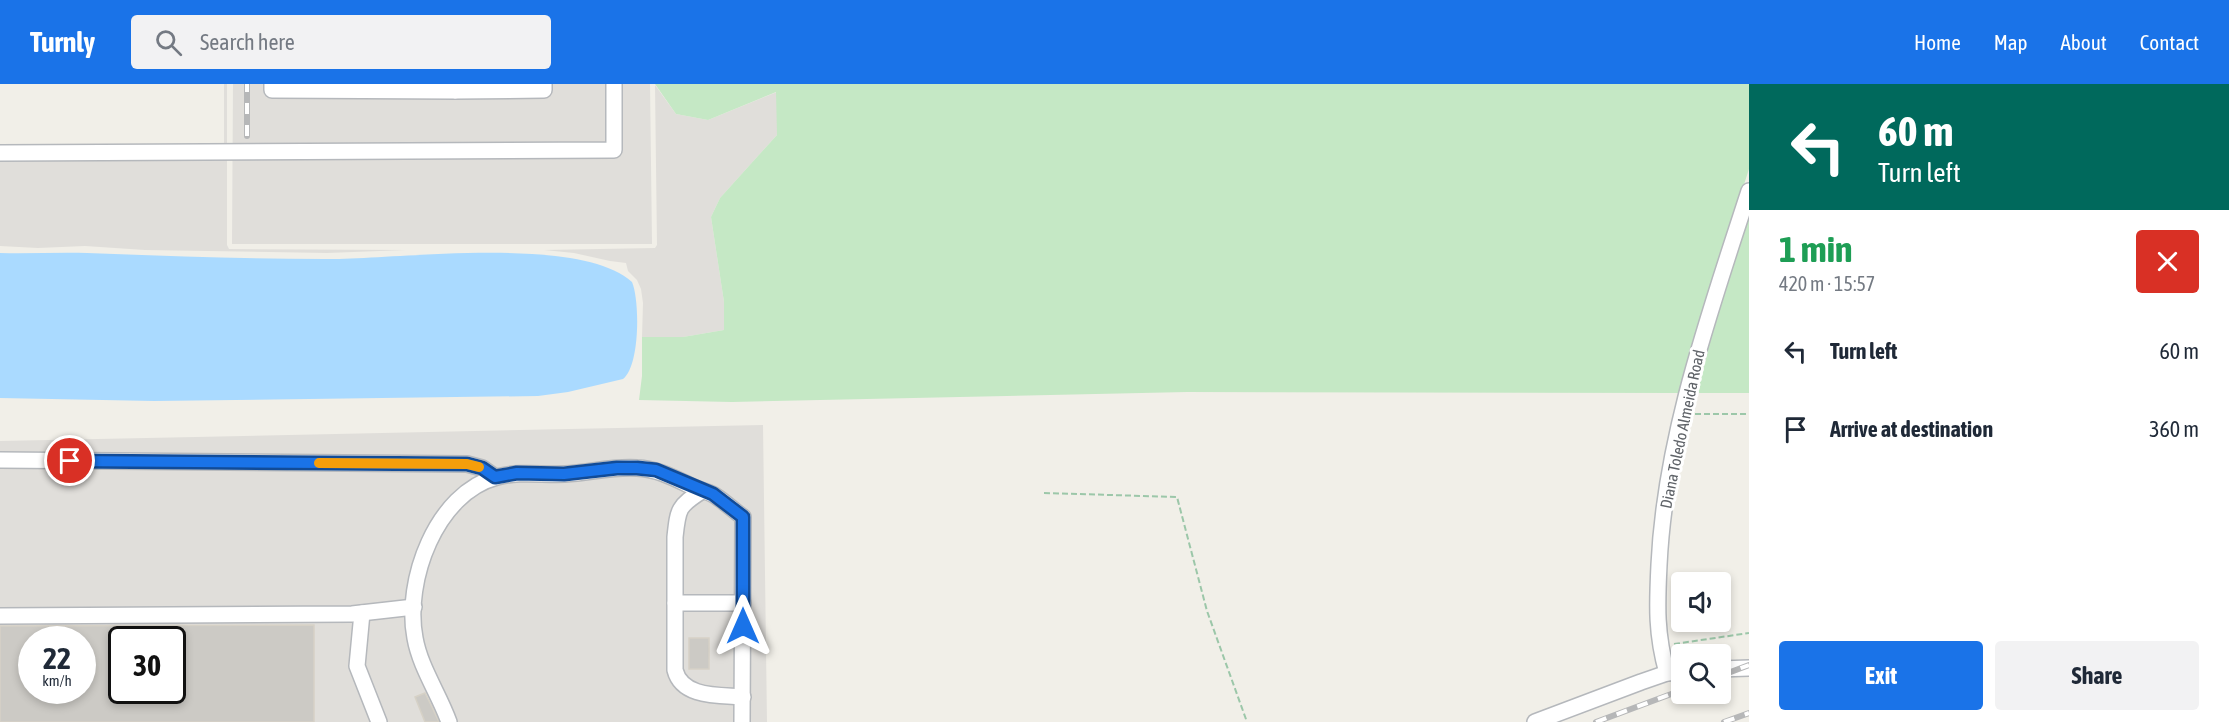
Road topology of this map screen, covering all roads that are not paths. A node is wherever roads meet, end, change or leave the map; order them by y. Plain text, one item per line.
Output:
1 (272, 84) edge
2 (544, 84) edge
3 (614, 84) edge
4 (455, 87) edge
5 (0, 153) edge
6 (1749, 191) edge
7 (0, 460) edge
8 (495, 477) junction
9 (702, 491) junction
10 (675, 603) junction
11 (743, 603) junction
12 (414, 607) junction
13 (362, 613) junction
14 (0, 616) edge
15 (1671, 667) edge
16 (1749, 668) edge
17 (1731, 669) edge
18 (1671, 674) edge
19 (743, 697) junction
20 (379, 722) edge
21 (449, 722) edge
22 (742, 722) edge
23 (1535, 722) edge

1 - 4 street
2 - 4 street
3 - 5 street
6 - 15 street, Diana Toledo Almeida Road
7 - 8 street
8 - 9 street
8 - 12 street
9 - 10 street
9 - 11 street
10 - 11 street
10 - 19 street
11 - 19 street
12 - 13 street
12 - 21 street
13 - 14 street
13 - 20 street
16 - 17 street
18 - 23 street
19 - 22 street

